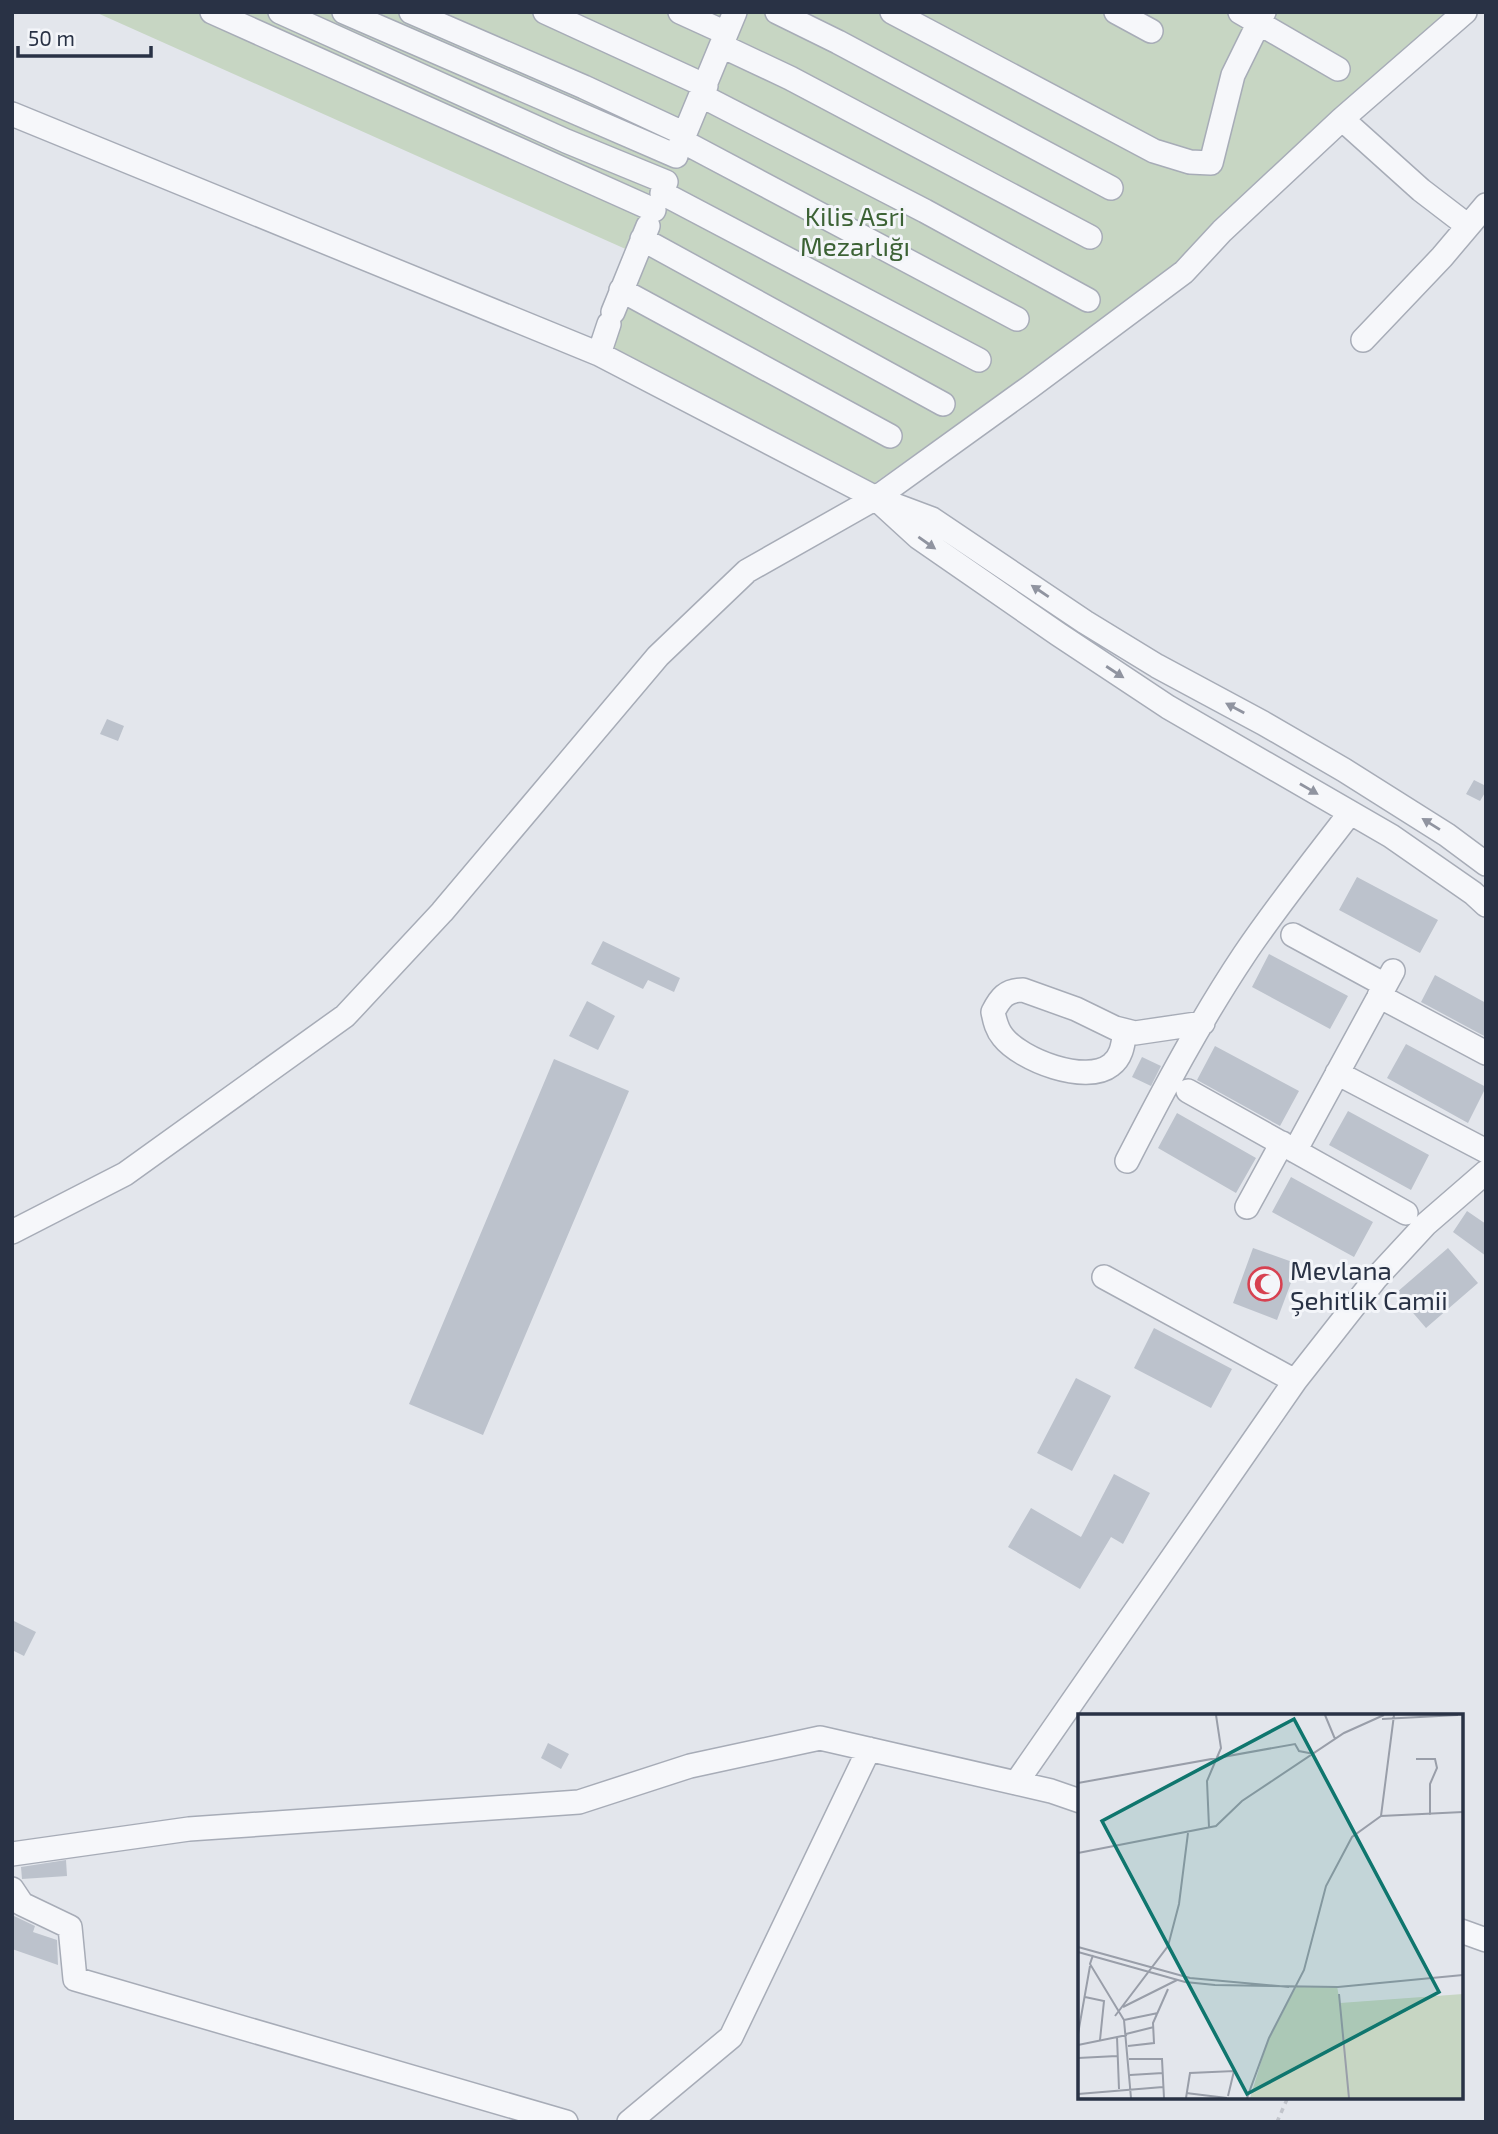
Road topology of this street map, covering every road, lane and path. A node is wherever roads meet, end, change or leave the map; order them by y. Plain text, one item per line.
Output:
1 (212, 12) edge
2 (280, 12) edge
3 (344, 12) edge
4 (411, 12) edge
5 (545, 12) edge
6 (680, 12) edge
7 (777, 12) edge
8 (892, 12) edge
9 (1116, 12) edge
10 (1465, 12) edge
11 (1254, 15) edge
12 (728, 30) edge
13 (1151, 31) dead end
14 (1338, 69) dead end
15 (704, 91) junction
16 (12, 114) edge
17 (1342, 119) junction
18 (681, 144) junction
19 (1111, 188) dead end
20 (661, 195) junction
21 (1486, 205) edge
22 (1468, 226) junction
23 (1090, 237) dead end
24 (642, 239) junction
25 (621, 290) junction
26 (1088, 300) dead end
27 (1017, 319) dead end
28 (1363, 340) dead end
29 (599, 354) junction
30 (979, 360) dead end
31 (943, 404) dead end
32 (890, 436) dead end
33 (876, 498) junction
34 (1350, 813) junction
35 (1486, 864) edge
36 (1486, 905) edge
37 (1293, 935) dead end
38 (1386, 984) junction
39 (1203, 1023) junction
40 (1125, 1031) junction
41 (1486, 1053) edge
42 (1337, 1073) junction
43 (1188, 1091) dead end
44 (1288, 1147) junction
45 (1486, 1151) edge
46 (1127, 1161) dead end
47 (1486, 1172) edge
48 (1247, 1207) dead end
49 (1406, 1213) dead end
50 (12, 1232) edge
51 (1104, 1277) dead end
52 (1296, 1381) junction
53 (869, 1749) junction
54 (1016, 1783) junction
55 (1078, 1800) edge
56 (12, 1854) edge
57 (12, 1889) edge
58 (1463, 1932) edge
59 (1486, 1940) edge
60 (1287, 2099) edge
61 (566, 2122) edge
62 (629, 2122) edge
63 (1277, 2122) edge

1 - 20 street
2 - 20 street
3 - 18 street
4 - 18 street
5 - 15 street
6 - 12 street
7 - 19 street
8 - 11 street
9 - 13 street
10 - 17 street
11 - 14 street
12 - 15 street
12 - 23 street
15 - 18 street
15 - 26 street
16 - 29 street
17 - 22 street
17 - 33 street
18 - 20 street
18 - 27 street
20 - 24 street
20 - 30 street
21 - 22 street
22 - 28 street
24 - 25 street
24 - 31 street
25 - 29 street
25 - 32 street
29 - 33 street
33 -> 34 street
35 -> 33 street
33 - 50 street
34 - 36 street
34 - 39 street
37 - 38 street
38 - 41 street
38 - 42 street
39 - 40 street
39 - 46 street
40 - 40 street
42 - 44 street
42 - 45 street
43 - 44 street
44 - 48 street
44 - 49 street
47 - 52 street
51 - 52 street
52 - 54 street
53 - 54 street
53 - 56 street
53 - 62 street
54 - 55 street
57 - 61 street
58 - 59 street
60 - 63 path

